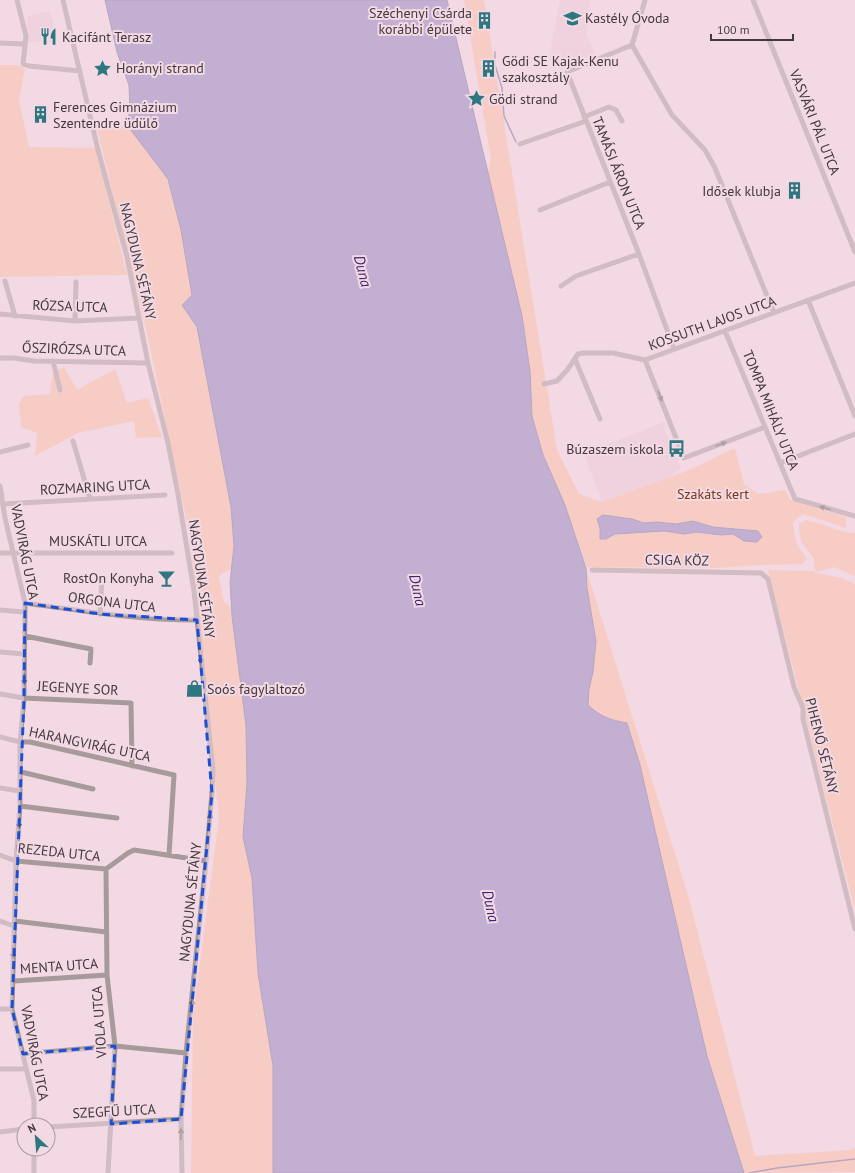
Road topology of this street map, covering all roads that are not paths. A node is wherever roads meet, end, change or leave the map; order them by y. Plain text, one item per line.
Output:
1 (17, 0) edge
2 (63, 0) edge
3 (645, 0) edge
4 (753, 0) edge
5 (0, 43) edge
6 (24, 44) junction
7 (632, 45) junction
8 (80, 71) junction
9 (585, 119) junction
10 (622, 121) dead end
11 (520, 144) dead end
12 (610, 182) junction
13 (540, 210) dead end
14 (855, 252) edge
15 (639, 254) junction
16 (5, 281) dead end
17 (76, 282) dead end
18 (855, 283) edge
19 (561, 286) dead end
20 (808, 300) junction
21 (774, 313) junction
22 (0, 314) edge
23 (14, 316) junction
24 (139, 318) junction
25 (75, 321) junction
26 (725, 331) junction
27 (674, 349) junction
28 (0, 358) edge
29 (575, 359) junction
30 (645, 360) junction
31 (53, 361) junction
32 (148, 363) junction
33 (544, 384) dead end
34 (60, 390) dead end
35 (855, 416) edge
36 (600, 419) dead end
37 (765, 427) junction
38 (855, 434) edge
39 (73, 441) dead end
40 (28, 445) dead end
41 (0, 452) edge
42 (780, 463) junction
43 (0, 486) edge
44 (165, 495) dead end
45 (90, 499) junction
46 (3, 504) junction
47 (855, 516) edge
48 (3, 518) edge
49 (0, 553) edge
50 (172, 553) dead end
51 (13, 554) junction
52 (592, 570) dead end
53 (761, 573) joint
54 (102, 578) dead end
55 (25, 603) junction
56 (0, 610) edge
57 (24, 612) junction
58 (100, 614) junction
59 (197, 620) junction
60 (25, 636) junction
61 (0, 652) edge
62 (24, 654) junction
63 (90, 663) dead end
64 (0, 694) edge
65 (24, 698) junction
66 (0, 738) edge
67 (20, 742) junction
68 (132, 766) junction
69 (21, 772) junction
70 (0, 788) edge
71 (92, 789) dead end
72 (20, 791) junction
73 (20, 806) junction
74 (117, 818) dead end
75 (169, 855) junction
76 (0, 856) edge
77 (16, 861) junction
78 (206, 861) junction
79 (106, 869) junction
80 (853, 913) edge
81 (0, 921) edge
82 (14, 924) junction
83 (855, 928) edge
84 (106, 932) junction
85 (107, 975) junction
86 (14, 981) junction
87 (0, 1009) edge
88 (12, 1009) junction
89 (115, 1046) junction
90 (186, 1053) junction
91 (23, 1054) junction
92 (0, 1069) edge
93 (25, 1069) junction
94 (34, 1117) edge
95 (181, 1119) junction
96 (111, 1124) junction
97 (56, 1127) edge
98 (16, 1130) edge
99 (0, 1132) edge
100 (34, 1157) edge
101 (34, 1173) edge
102 (108, 1173) edge
103 (182, 1173) edge

1 - 6 street
2 - 8 street, NAGYDUNA SÉTÁNY
3 - 7 street
4 - 14 street, VASVÁRI PÁL UTCA
5 - 6 street
6 - 8 street
7 - 9 street, TAMÁSI ÁRON UTCA
7 - 21 street
8 - 24 street, NAGYDUNA SÉTÁNY
9 - 10 street
9 - 11 street
9 - 12 street, TAMÁSI ÁRON UTCA
12 - 13 street
12 - 15 street, TAMÁSI ÁRON UTCA
15 - 19 street
15 - 27 street, TAMÁSI ÁRON UTCA
16 - 23 street
17 - 25 street
18 - 20 street, KOSSUTH LAJOS UTCA
20 - 21 street, KOSSUTH LAJOS UTCA
20 - 35 street
21 - 26 street, KOSSUTH LAJOS UTCA
22 - 23 street, RÓZSA UTCA
23 - 25 street, RÓZSA UTCA
24 - 25 street, RÓZSA UTCA
24 - 32 street, NAGYDUNA SÉTÁNY
26 - 27 street, KOSSUTH LAJOS UTCA
26 - 37 street, TOMPA MIHÁLY UTCA
27 - 30 street, KOSSUTH LAJOS UTCA
28 - 31 street, ŐSZIRÓZSA UTCA
29 - 30 street, KOSSUTH LAJOS UTCA
29 - 33 street
29 - 36 street
30 -> 37 street
31 - 32 street, ŐSZIRÓZSA UTCA
31 - 34 street
32 - 59 street, NAGYDUNA SÉTÁNY
37 - 42 street, TOMPA MIHÁLY UTCA
38 - 42 street
39 - 45 street
40 - 41 street
47 -> 42 street, TOMPA MIHÁLY UTCA
43 - 46 street, VADVIRÁG UTCA
44 - 45 street, ROZMARING UTCA
45 - 46 street, ROZMARING UTCA
46 - 48 street, VADVIRÁG UTCA
48 - 51 street, VADVIRÁG UTCA
49 - 51 street, MUSKÁTLI UTCA
50 - 51 street, MUSKÁTLI UTCA
51 - 55 street, VADVIRÁG UTCA
52 - 53 street, CSIGA KÖZ
53 - 80 street, PIHENŐ SÉTÁNY
54 - 58 street
55 - 57 street, VADVIRÁG UTCA
55 - 58 street, ORGONA UTCA
56 - 57 street
57 - 60 street, VADVIRÁG UTCA
58 - 59 street, ORGONA UTCA
78 -> 59 street, NAGYDUNA SÉTÁNY
60 - 62 street, VADVIRÁG UTCA
60 - 63 street
61 - 62 street
62 -> 65 street, VADVIRÁG UTCA
64 - 65 street, JEGENYE SOR
65 - 67 street, VADVIRÁG UTCA
65 - 68 street, JEGENYE SOR
66 - 67 street, HARANGVIRÁG UTCA
67 - 68 street, HARANGVIRÁG UTCA
67 - 69 street, VADVIRÁG UTCA
68 - 75 street, HARANGVIRÁG UTCA
69 - 71 street
69 - 72 street, VADVIRÁG UTCA
70 - 72 street
72 - 73 street, VADVIRÁG UTCA
73 - 74 street
73 -> 77 street, VADVIRÁG UTCA
75 - 78 street, REZEDA UTCA
75 - 79 street, REZEDA UTCA
76 - 77 street, REZEDA UTCA
77 - 79 street, REZEDA UTCA
77 - 82 street, VADVIRÁG UTCA
90 -> 78 street, NAGYDUNA SÉTÁNY
79 - 84 street, VIOLA UTCA
80 - 83 street, PIHENŐ SÉTÁNY
81 - 82 street
82 - 84 street
82 -> 86 street, VADVIRÁG UTCA
84 - 85 street, VIOLA UTCA
85 - 86 street, MENTA UTCA
85 - 89 street, VIOLA UTCA
86 - 88 street, VADVIRÁG UTCA
87 - 88 street
88 - 91 street, VADVIRÁG UTCA
89 - 90 street
89 - 91 street
89 - 96 street, VIOLA UTCA
90 - 95 street, NAGYDUNA SÉTÁNY
91 - 93 street, VADVIRÁG UTCA
92 - 93 street
93 - 94 street, VADVIRÁG UTCA
95 - 96 street, SZEGFŰ UTCA
103 -> 95 street, NAGYDUNA SÉTÁNY
96 - 97 street, SZEGFŰ UTCA
96 - 102 street, VIOLA UTCA
98 - 99 street
100 - 101 street

